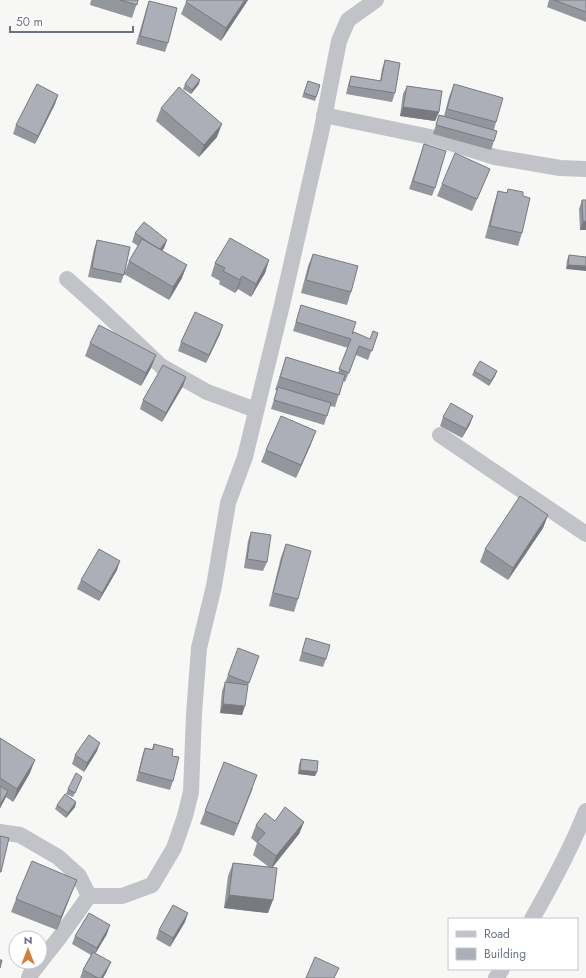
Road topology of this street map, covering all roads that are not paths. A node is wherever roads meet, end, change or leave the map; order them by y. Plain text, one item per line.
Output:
1 (376, 0) edge
2 (324, 115) junction
3 (586, 169) edge
4 (67, 279) dead end
5 (256, 410) junction
6 (440, 435) dead end
7 (586, 534) edge
8 (586, 811) edge
9 (0, 832) edge
10 (89, 896) junction
11 (533, 918) edge
12 (48, 951) edge

1 - 2 street
2 - 3 street
2 - 5 street
4 - 5 street
5 - 10 street
6 - 7 street
8 - 11 street
9 - 10 street
10 - 12 street

